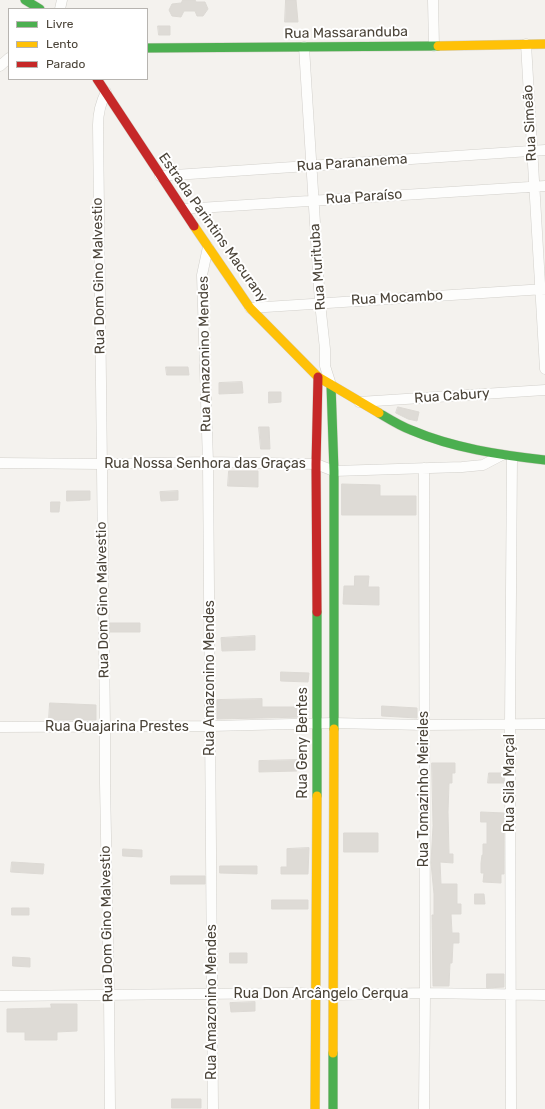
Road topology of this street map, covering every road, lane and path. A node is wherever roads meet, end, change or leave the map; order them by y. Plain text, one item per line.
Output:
1 (25, 0) edge
2 (433, 0) edge
3 (38, 8) edge
4 (526, 44) junction
5 (545, 44) edge
6 (434, 46) junction
7 (148, 48) edge
8 (304, 48) junction
9 (8, 59) edge
10 (0, 66) edge
11 (98, 80) edge
12 (106, 92) junction
13 (545, 150) edge
14 (532, 151) junction
15 (312, 165) junction
16 (160, 176) junction
17 (534, 186) junction
18 (545, 186) edge
19 (314, 200) junction
20 (182, 209) junction
21 (208, 247) junction
22 (542, 289) edge
23 (320, 303) junction
24 (250, 308) junction
25 (325, 366) junction
26 (545, 369) edge
27 (318, 377) junction
28 (331, 385) junction
29 (545, 390) edge
30 (359, 402) junction
31 (507, 456) junction
32 (545, 460) edge
33 (208, 462) junction
34 (0, 463) edge
35 (101, 464) junction
36 (316, 464) junction
37 (424, 468) junction
38 (334, 471) junction
39 (333, 723) junction
40 (318, 724) junction
41 (545, 724) edge
42 (424, 725) junction
43 (510, 725) junction
44 (211, 726) junction
45 (0, 727) edge
46 (105, 727) junction
47 (425, 993) junction
48 (213, 994) junction
49 (315, 994) junction
50 (512, 994) junction
51 (109, 995) junction
52 (334, 995) junction
53 (545, 995) edge
54 (0, 996) edge
55 (110, 1109) edge
56 (213, 1109) edge
57 (315, 1109) edge
58 (333, 1109) edge
59 (424, 1109) edge
60 (511, 1109) edge

1 - 3 street
2 - 6 street
4 - 5 street, Rua Massaranduba
4 - 6 street, Rua Massaranduba
4 - 14 street, Rua Simeão
6 - 8 street, Rua Massaranduba
7 - 8 street, Rua Massaranduba
8 - 15 street, Rua Murituba
9 - 10 street
11 - 12 street, Estrada Parintins Macurany
12 - 16 street, Estrada Parintins Macurany
12 - 35 street, Rua Dom Gino Malvestio
13 - 14 street, Rua Parananema
14 - 15 street, Rua Parananema
14 - 17 street, Rua Simeão
15 - 16 street, Rua Parananema
15 - 19 street, Rua Murituba
16 - 20 street, Estrada Parintins Macurany
17 - 18 street, Rua Paraíso
17 - 19 street, Rua Paraíso
17 - 22 street, Rua Simeão
19 - 20 street, Rua Paraíso
19 - 23 street, Rua Murituba
20 - 21 street, Estrada Parintins Macurany
21 - 24 street, Estrada Parintins Macurany
21 - 33 street, Rua Amazonino Mendes
22 - 23 street, Rua Mocambo
22 - 26 street, Rua Simeão
23 - 24 street, Rua Mocambo
23 - 25 street, Rua Murituba
24 - 27 street, Estrada Parintins Macurany
25 - 27 street
25 - 28 street, Rua Murituba
27 - 28 street, Estrada Parintins Macurany
27 - 36 street, Rua Geny Bentes
28 - 30 street, Estrada Parintins Macurany
28 - 38 street
29 - 30 street, Rua Cabury
30 - 31 street, Estrada Parintins Macurany
31 - 32 street, Estrada Parintins Macurany
31 - 37 street, Rua Nossa Senhora das Graças
31 - 43 street, Rua Sila Marçal
33 - 35 street, Rua Nossa Senhora das Graças
33 - 36 street, Rua Nossa Senhora das Graças
33 - 44 street, Rua Amazonino Mendes
34 - 35 street, Rua Nossa Senhora das Graças
35 - 46 street, Rua Dom Gino Malvestio
36 - 38 street, Rua Nossa Senhora das Graças
36 - 40 street, Rua Geny Bentes
37 - 38 street, Rua Nossa Senhora das Graças
37 - 42 street, Rua Tomazinho Meireles
38 - 39 street
39 - 40 street, Rua Guajarina Prestes
39 - 42 street, Rua Guajarina Prestes
39 - 52 street
40 - 44 street, Rua Guajarina Prestes
40 - 49 street, Rua Geny Bentes
41 - 43 street, Rua Guajarina Prestes
42 - 43 street, Rua Guajarina Prestes
42 - 47 street, Rua Tomazinho Meireles
43 - 50 street, Rua Sila Marçal
44 - 46 street, Rua Guajarina Prestes
44 - 48 street, Rua Amazonino Mendes
45 - 46 street, Rua Guajarina Prestes
46 - 51 street, Rua Dom Gino Malvestio
47 - 50 street, Rua Don Arcângelo Cerqua
47 - 52 street, Rua Don Arcângelo Cerqua
47 - 59 street, Rua Tomazinho Meireles
48 - 49 street, Rua Don Arcângelo Cerqua
48 - 51 street, Rua Don Arcângelo Cerqua
48 - 56 street, Rua Amazonino Mendes
49 - 52 street, Rua Don Arcângelo Cerqua
49 - 57 street, Rua Geny Bentes
50 - 53 street, Rua Don Arcângelo Cerqua
50 - 60 street, Rua Sila Marçal
51 - 54 street, Rua Don Arcângelo Cerqua
51 - 55 street, Rua Dom Gino Malvestio
52 - 58 street

